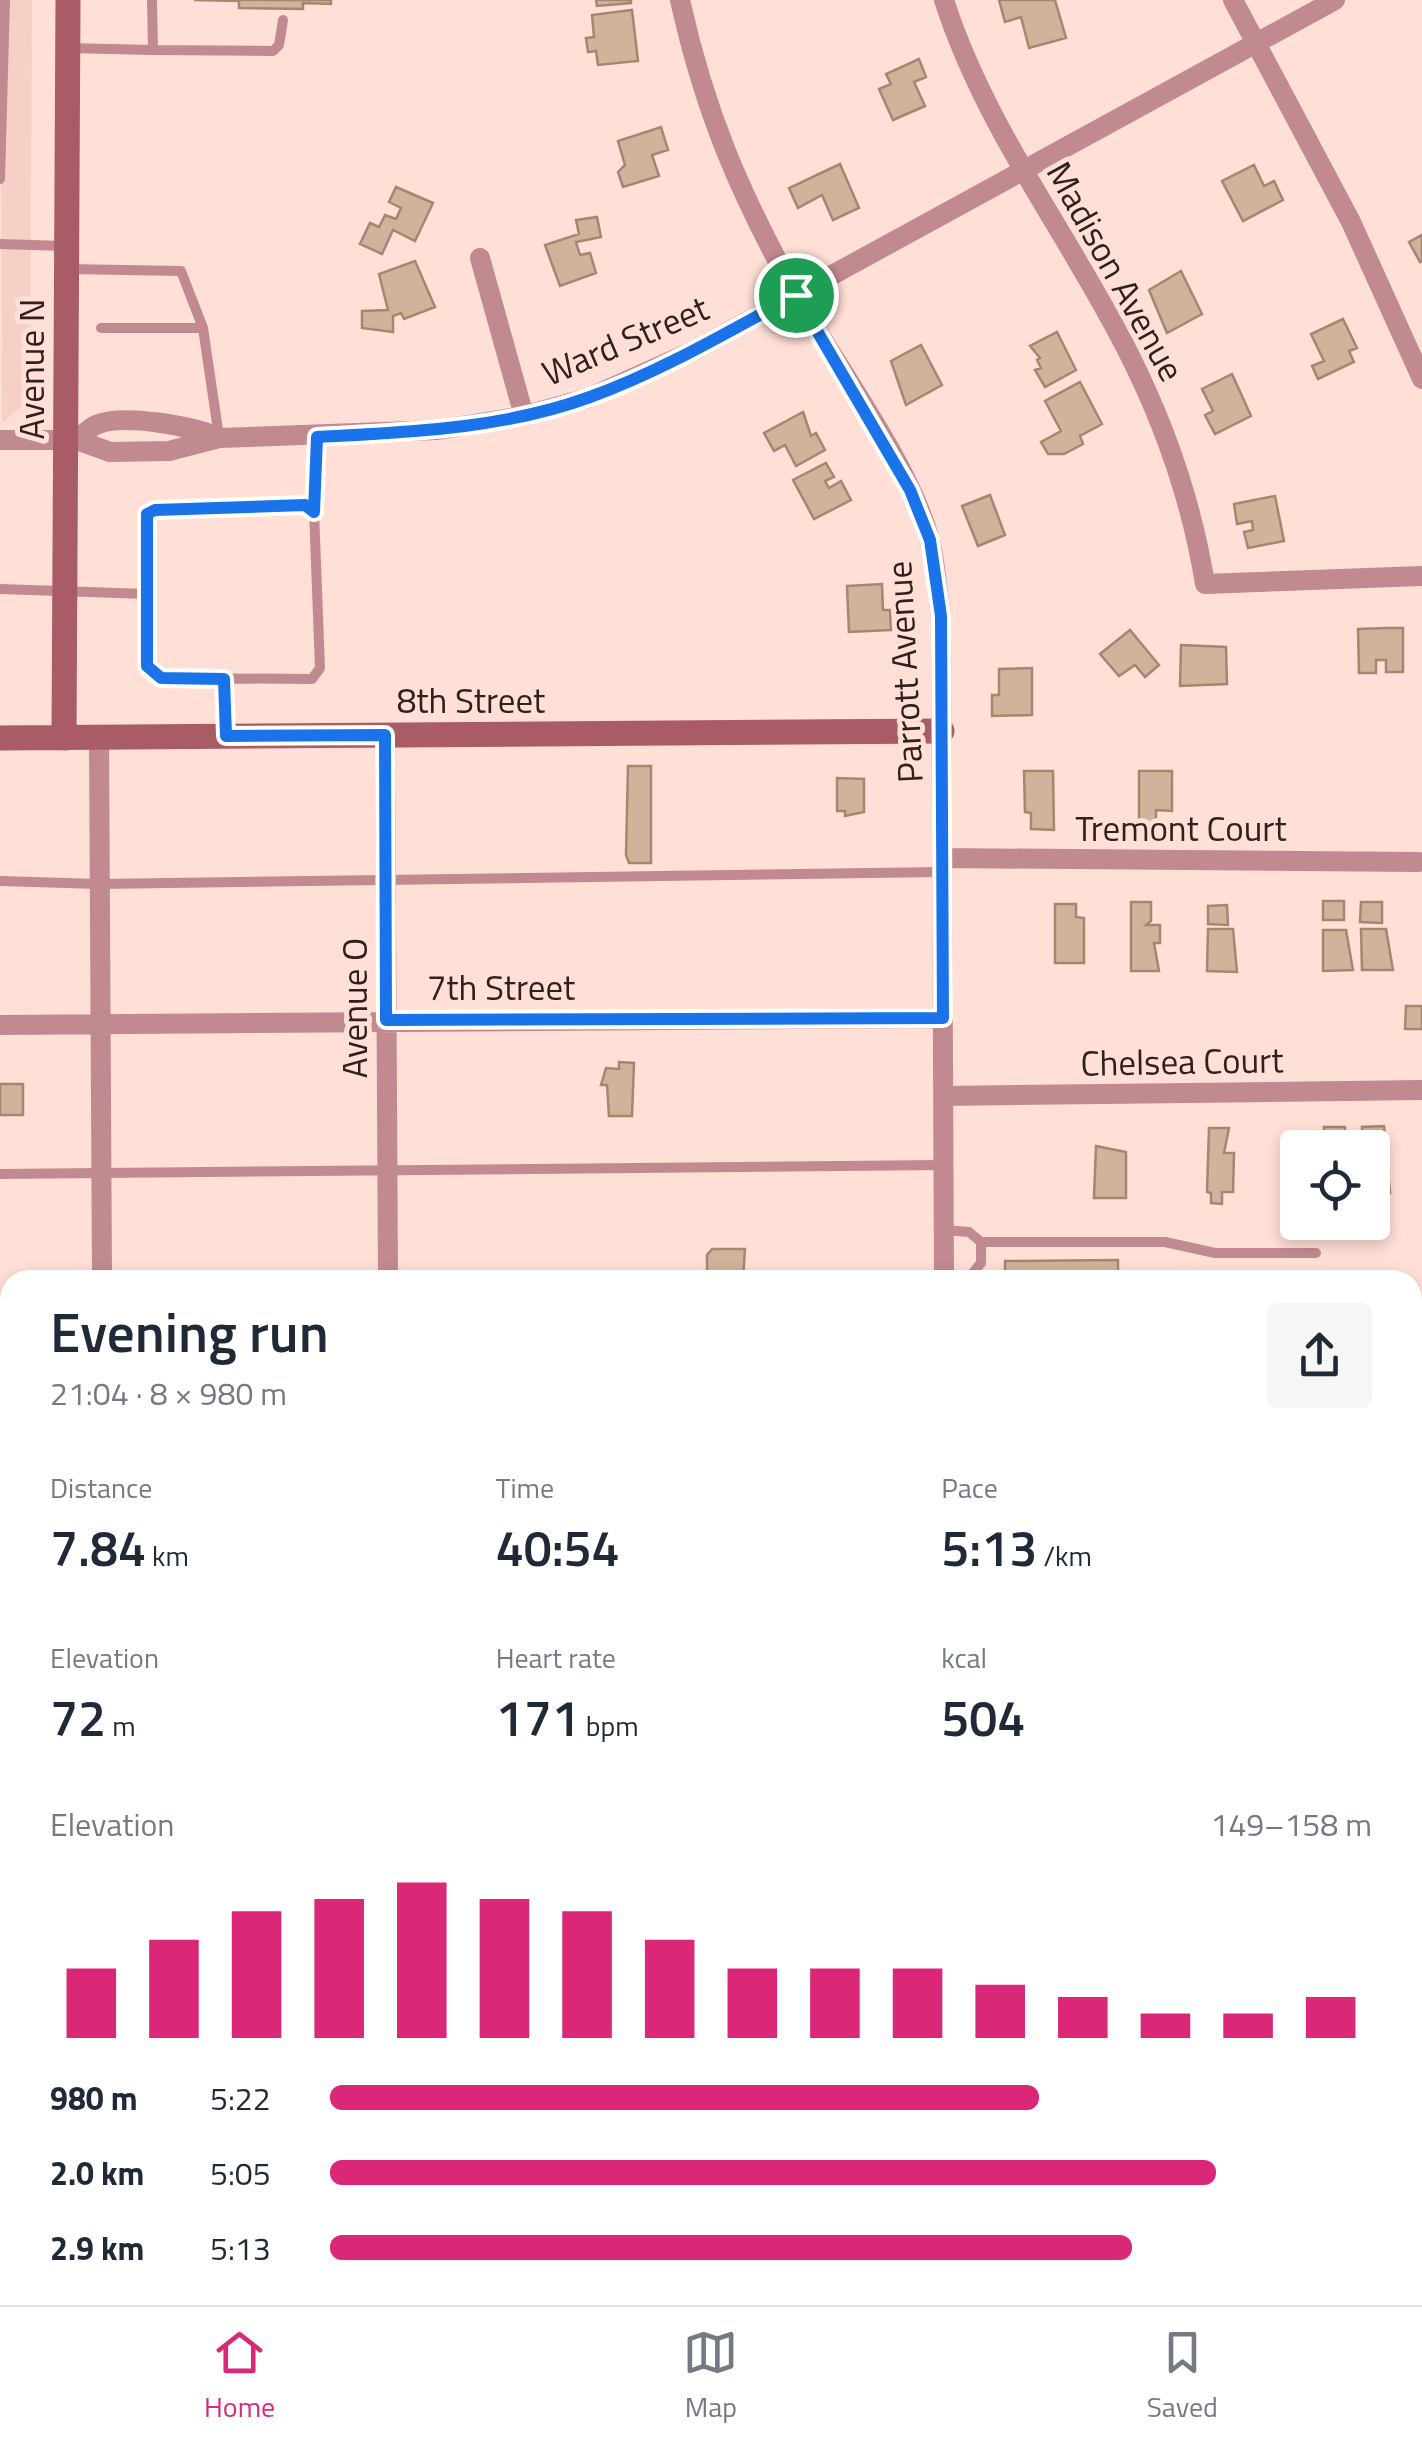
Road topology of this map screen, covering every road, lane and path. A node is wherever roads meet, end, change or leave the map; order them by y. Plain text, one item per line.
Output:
1 (5, 0) edge
2 (68, 0) edge
3 (152, 0) edge
4 (680, 0) edge
5 (944, 0) edge
6 (1233, 0) edge
7 (1335, 0) edge
8 (283, 20) dead end
9 (1254, 41) junction
10 (68, 48) junction
11 (152, 50) junction
12 (1022, 168) junction
13 (0, 179) edge
14 (0, 244) edge
15 (67, 258) junction
16 (480, 258) dead end
17 (796, 295) junction
18 (101, 328) dead end
19 (203, 328) junction
20 (1422, 380) edge
21 (524, 416) junction
22 (317, 437) junction
23 (219, 438) junction
24 (0, 440) edge
25 (72, 440) junction
26 (314, 512) junction
27 (1422, 576) edge
28 (0, 588) edge
29 (65, 588) junction
30 (147, 594) junction
31 (224, 679) junction
32 (942, 731) junction
33 (385, 735) junction
34 (226, 736) junction
35 (99, 737) junction
36 (0, 738) edge
37 (64, 738) junction
38 (1419, 862) dead end
39 (942, 865) junction
40 (386, 880) junction
41 (0, 881) edge
42 (100, 884) junction
43 (943, 1018) junction
44 (386, 1020) junction
45 (100, 1023) junction
46 (0, 1024) edge
47 (1422, 1090) edge
48 (943, 1096) junction
49 (944, 1165) junction
50 (388, 1171) junction
51 (102, 1172) junction
52 (0, 1174) edge
53 (944, 1230) junction
54 (981, 1242) junction
55 (1316, 1253) dead end
56 (102, 1270) edge
57 (388, 1270) edge
58 (944, 1270) edge
59 (975, 1270) edge

1 - 13 lane
2 - 10 street, Avenue N
3 - 11 lane
4 - 17 street, Parrott Avenue
5 - 12 street, Madison Avenue
6 - 9 street
7 - 9 street, Ward Street
8 - 11 lane
9 - 12 street, Ward Street
9 - 20 street
10 - 11 lane
10 - 15 street, Avenue N
12 - 17 street, Ward Street
12 - 27 street, Madison Avenue
14 - 15 lane
15 - 19 lane
15 - 25 street, Avenue N
16 - 21 street
17 - 21 street, Ward Street
17 - 32 street, Parrott Avenue
18 - 19 lane
19 - 23 lane
21 - 22 street, Ward Street
22 - 23 street, Ward Street
22 - 26 lane
23 - 25 street, Ward Street
24 - 25 street, Ward Street
25 - 29 street, Avenue N
26 - 30 lane
26 - 31 lane
28 - 29 lane
29 - 30 lane
29 - 37 street, Avenue N
30 - 31 lane
31 - 34 lane
32 - 33 street, 8th Street
32 - 39 street, Parrott Avenue
33 - 34 street, 8th Street
33 - 40 street, Avenue O
34 - 35 street, 8th Street
35 - 37 street, 8th Street
35 - 42 street
36 - 37 street, 8th Street
38 - 39 street, Tremont Court
39 - 40 lane
39 - 43 street, Parrott Avenue
40 - 42 lane
40 - 44 street, Avenue O
41 - 42 lane
42 - 45 street
43 - 44 street, 7th Street
43 - 48 street, Parrott Avenue
44 - 45 street, 7th Street
44 - 50 street, Avenue O
45 - 46 street, 7th Street
45 - 51 street
47 - 48 street, Chelsea Court
48 - 49 street, Parrott Avenue
49 - 50 lane
49 - 53 street, Parrott Avenue
50 - 51 lane
50 - 57 street, Avenue O
51 - 52 lane
51 - 56 street
53 - 54 lane
53 - 58 street, Parrott Avenue
54 - 55 lane
54 - 59 lane

